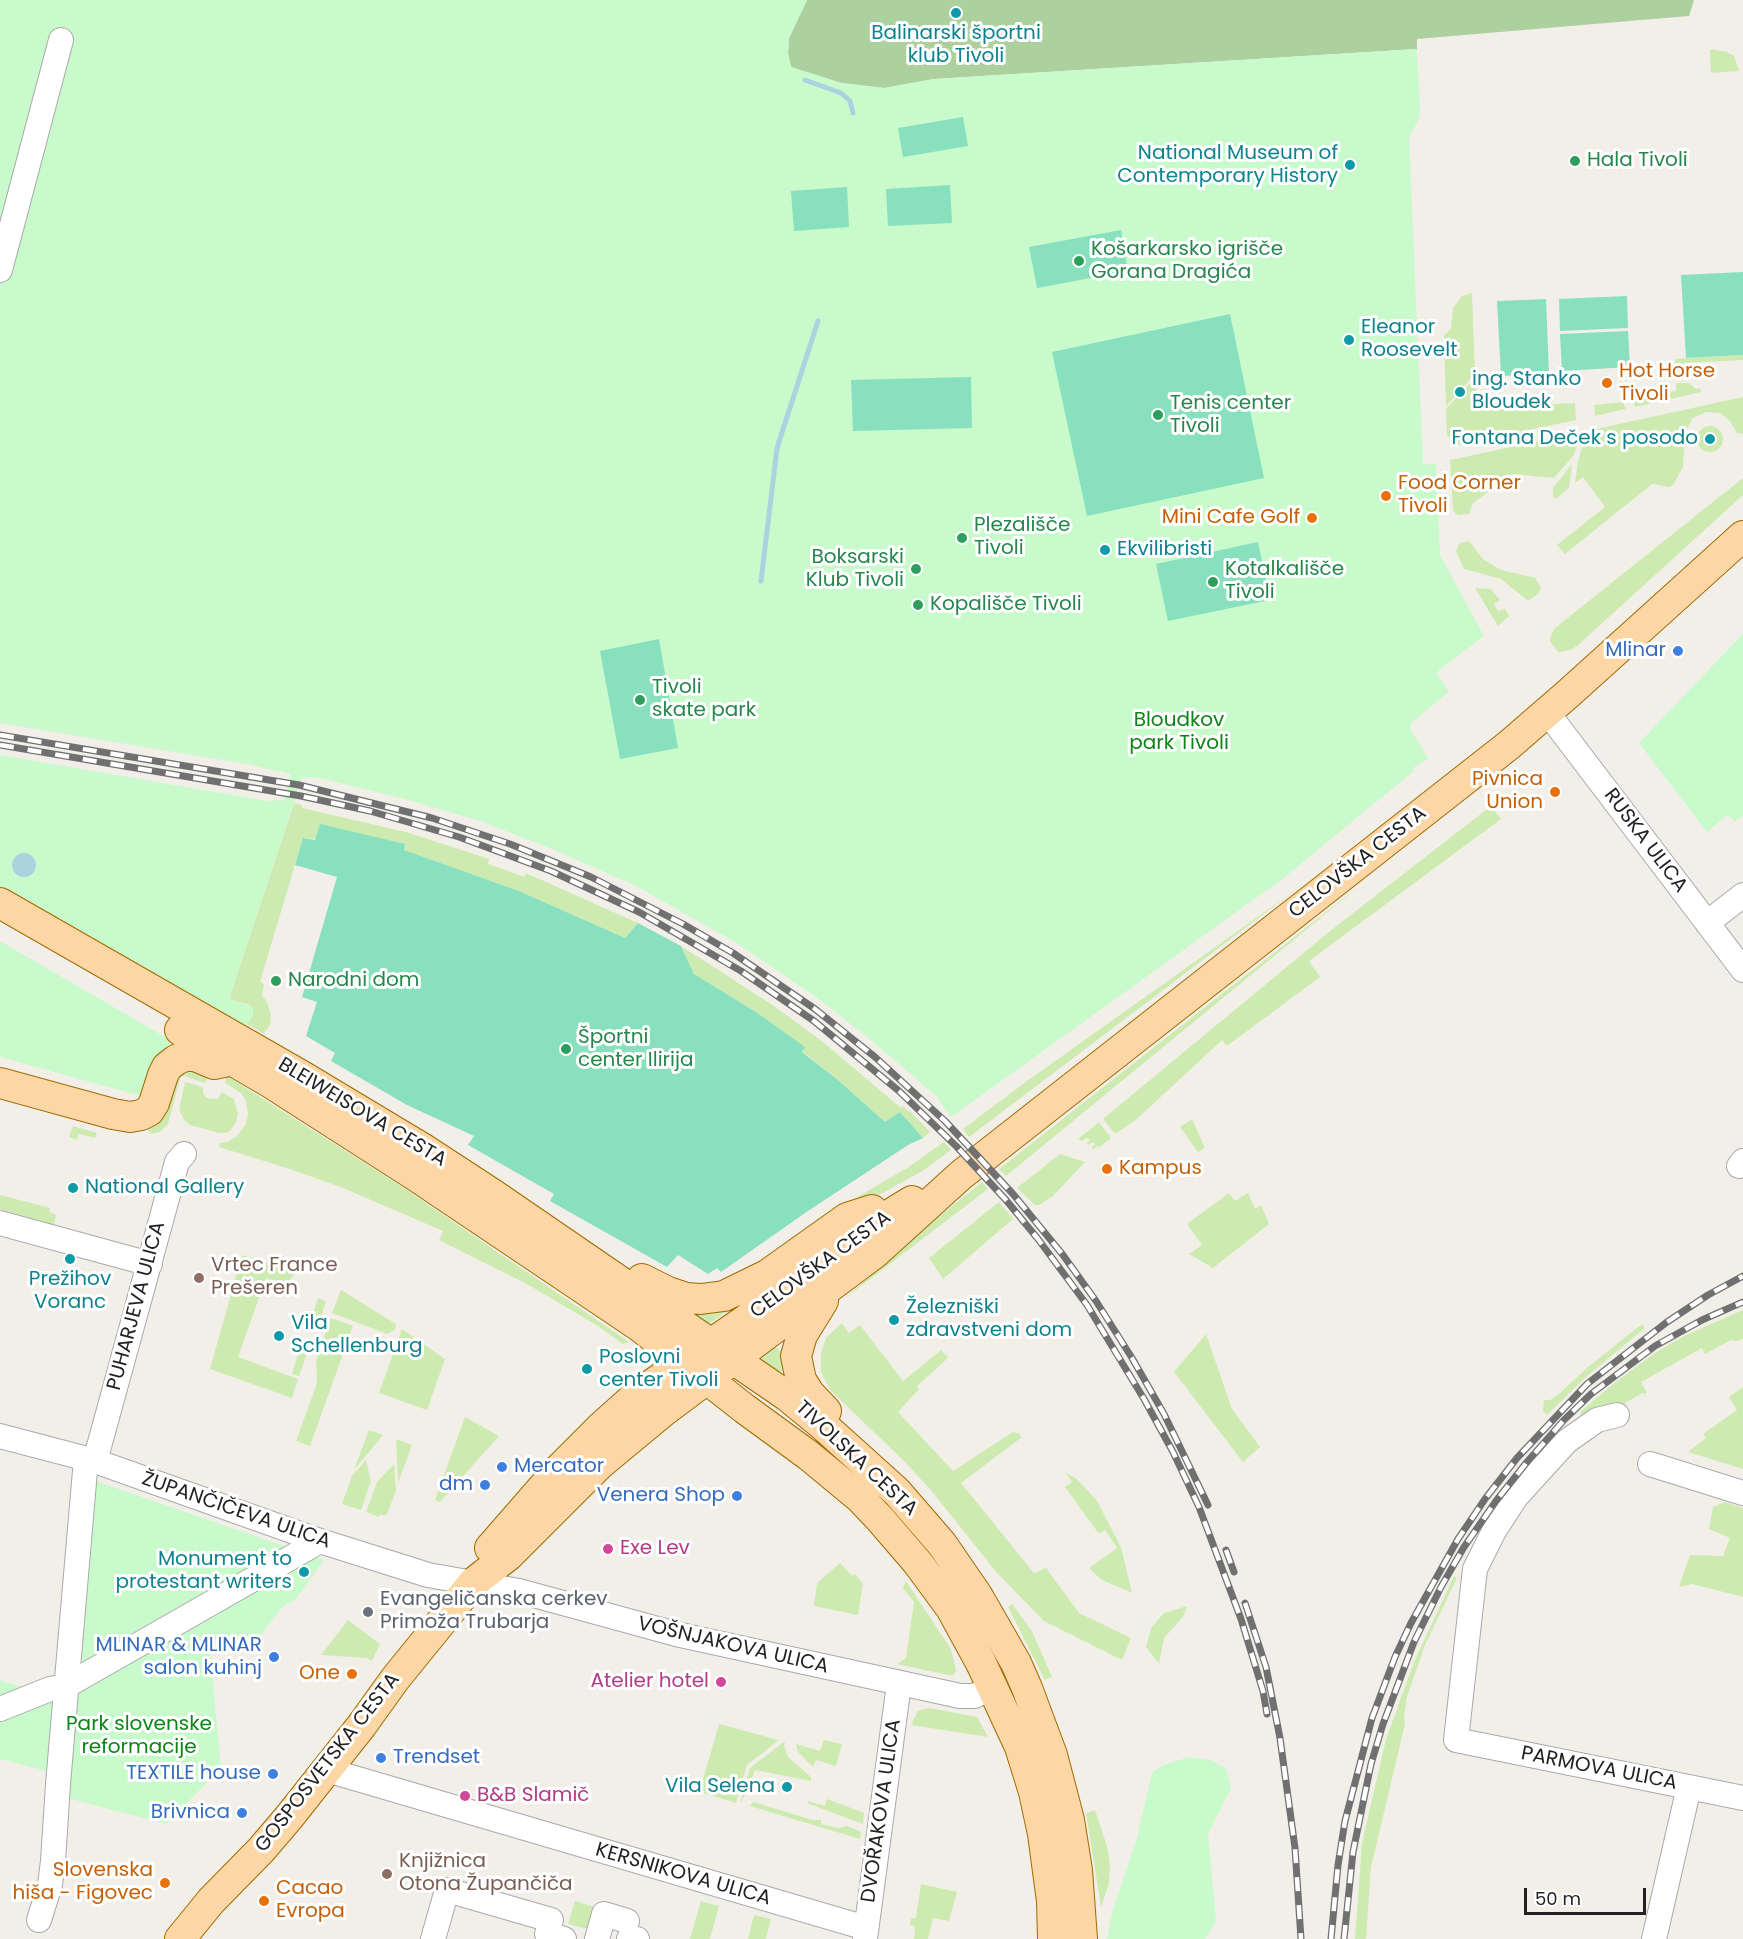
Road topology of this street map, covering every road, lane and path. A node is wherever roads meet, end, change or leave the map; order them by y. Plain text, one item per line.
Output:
1 (61, 40) dead end
2 (0, 270) edge
3 (1743, 536) edge
4 (1547, 712) junction
5 (1743, 895) edge
6 (0, 903) edge
7 (1707, 923) junction
8 (0, 927) edge
9 (1743, 970) edge
10 (224, 1049) junction
11 (0, 1083) edge
12 (184, 1154) dead end
13 (961, 1175) junction
14 (903, 1206) junction
15 (1, 1226) edge
16 (564, 1242) junction
17 (150, 1264) junction
18 (831, 1287) junction
19 (722, 1352) junction
20 (696, 1371) junction
21 (1617, 1415) dead end
22 (0, 1436) edge
23 (848, 1448) junction
24 (90, 1460) junction
25 (1650, 1464) dead end
26 (1743, 1493) edge
27 (320, 1541) junction
28 (473, 1583) junction
29 (899, 1684) junction
30 (66, 1686) junction
31 (992, 1688) junction
32 (0, 1709) edge
33 (327, 1770) junction
34 (1689, 1787) junction
35 (1743, 1798) edge
36 (39, 1920) dead end
37 (631, 1933) edge
38 (865, 1934) edge
39 (180, 1939) edge
40 (432, 1939) edge
41 (564, 1939) edge
42 (597, 1939) edge
43 (1053, 1939) edge
44 (1082, 1939) edge
45 (1654, 1939) edge

1 - 2 street
3 - 4 main road, CELOVŠKA CESTA
4 - 7 street, RUSKA ULICA
4 - 13 main road, CELOVŠKA CESTA
5 - 7 street
6 - 10 main road, BLEIWEISOVA CESTA
7 - 9 street, RUSKA ULICA
8 - 10 main road, BLEIWEISOVA CESTA
10 - 11 main road
10 - 16 main road, BLEIWEISOVA CESTA
10 - 20 main road, BLEIWEISOVA CESTA
12 - 17 street, PUHARJEVA ULICA
13 - 14 main road, CELOVŠKA CESTA
13 - 18 main road, CELOVŠKA CESTA
14 - 16 main road
14 - 19 main road, CELOVŠKA CESTA
15 - 17 street
16 - 19 main road, BLEIWEISOVA CESTA
17 - 24 street, PUHARJEVA ULICA
18 - 19 main road, CELOVŠKA CESTA
18 - 23 main road
19 - 20 main road, CELOVŠKA CESTA
19 - 23 main road, TIVOLSKA CESTA
20 - 28 main road, GOSPOSVETSKA CESTA
20 - 31 main road, TIVOLSKA CESTA
21 - 34 street, PARMOVA ULICA
22 - 24 street, ŽUPANČIČEVA ULICA
23 - 44 main road, TIVOLSKA CESTA
24 - 27 street, ŽUPANČIČEVA ULICA
24 - 30 street
25 - 26 street
27 - 28 street, ŽUPANČIČEVA ULICA
27 - 30 street
28 - 29 street, VOŠNJAKOVA ULICA
28 - 33 main road, GOSPOSVETSKA CESTA
29 - 31 street, VOŠNJAKOVA ULICA
29 - 38 street, DVOŘAKOVA ULICA
30 - 32 street
30 - 36 street
31 - 43 main road, TIVOLSKA CESTA
33 - 38 street, KERSNIKOVA ULICA
33 - 39 main road, GOSPOSVETSKA CESTA
34 - 35 street, PARMOVA ULICA
34 - 45 street
37 - 42 street
40 - 41 street

